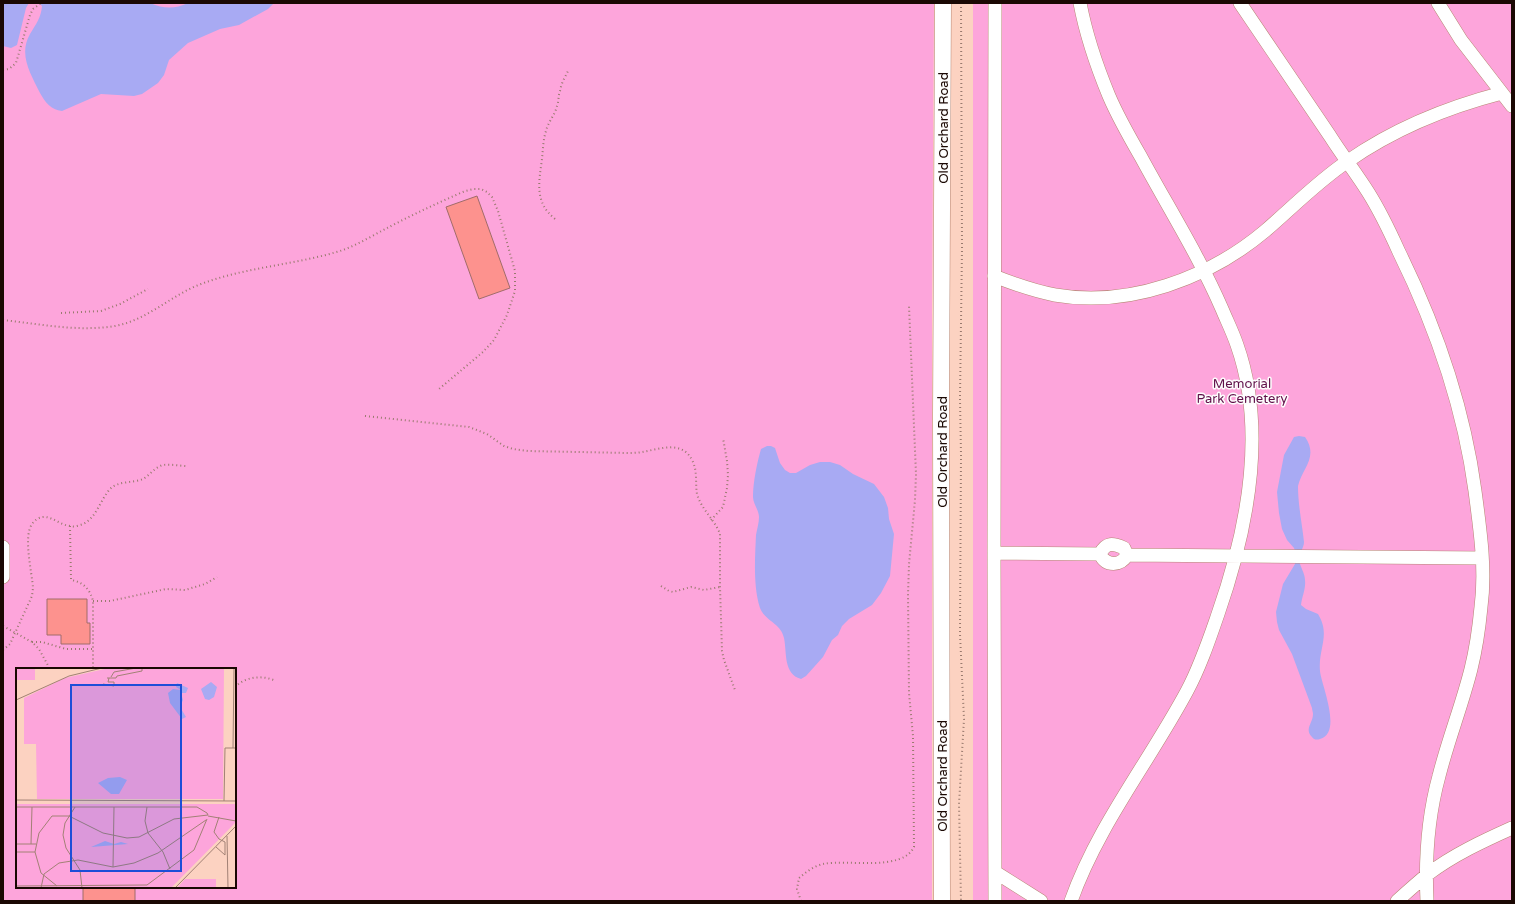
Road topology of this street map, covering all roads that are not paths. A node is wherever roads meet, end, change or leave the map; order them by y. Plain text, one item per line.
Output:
1 (943, 3) edge
2 (995, 3) edge
3 (1080, 3) edge
4 (1240, 3) edge
5 (1438, 3) edge
6 (1502, 93) junction
7 (1512, 106) edge
8 (1347, 161) junction
9 (1204, 271) junction
10 (994, 276) junction
11 (3, 547) edge
12 (994, 553) junction
13 (1236, 557) junction
14 (1482, 558) junction
15 (3, 577) edge
16 (1512, 828) edge
17 (995, 872) junction
18 (1427, 875) junction
19 (942, 901) edge
20 (995, 901) edge
21 (1041, 901) edge
22 (1071, 901) edge
23 (1397, 901) edge
24 (1427, 901) edge

1 - 19 main road, Old Orchard Road
2 - 10 lane
3 - 9 lane
4 - 8 lane
5 - 6 lane
6 - 7 lane
6 - 8 lane
8 - 9 lane
8 - 14 lane
9 - 10 lane
9 - 13 lane
10 - 12 lane
11 - 15 lane
12 - 13 lane
12 - 17 lane
13 - 14 lane
13 - 22 lane
14 - 18 lane
16 - 18 lane
17 - 20 lane
17 - 21 lane
18 - 23 lane
18 - 24 lane

